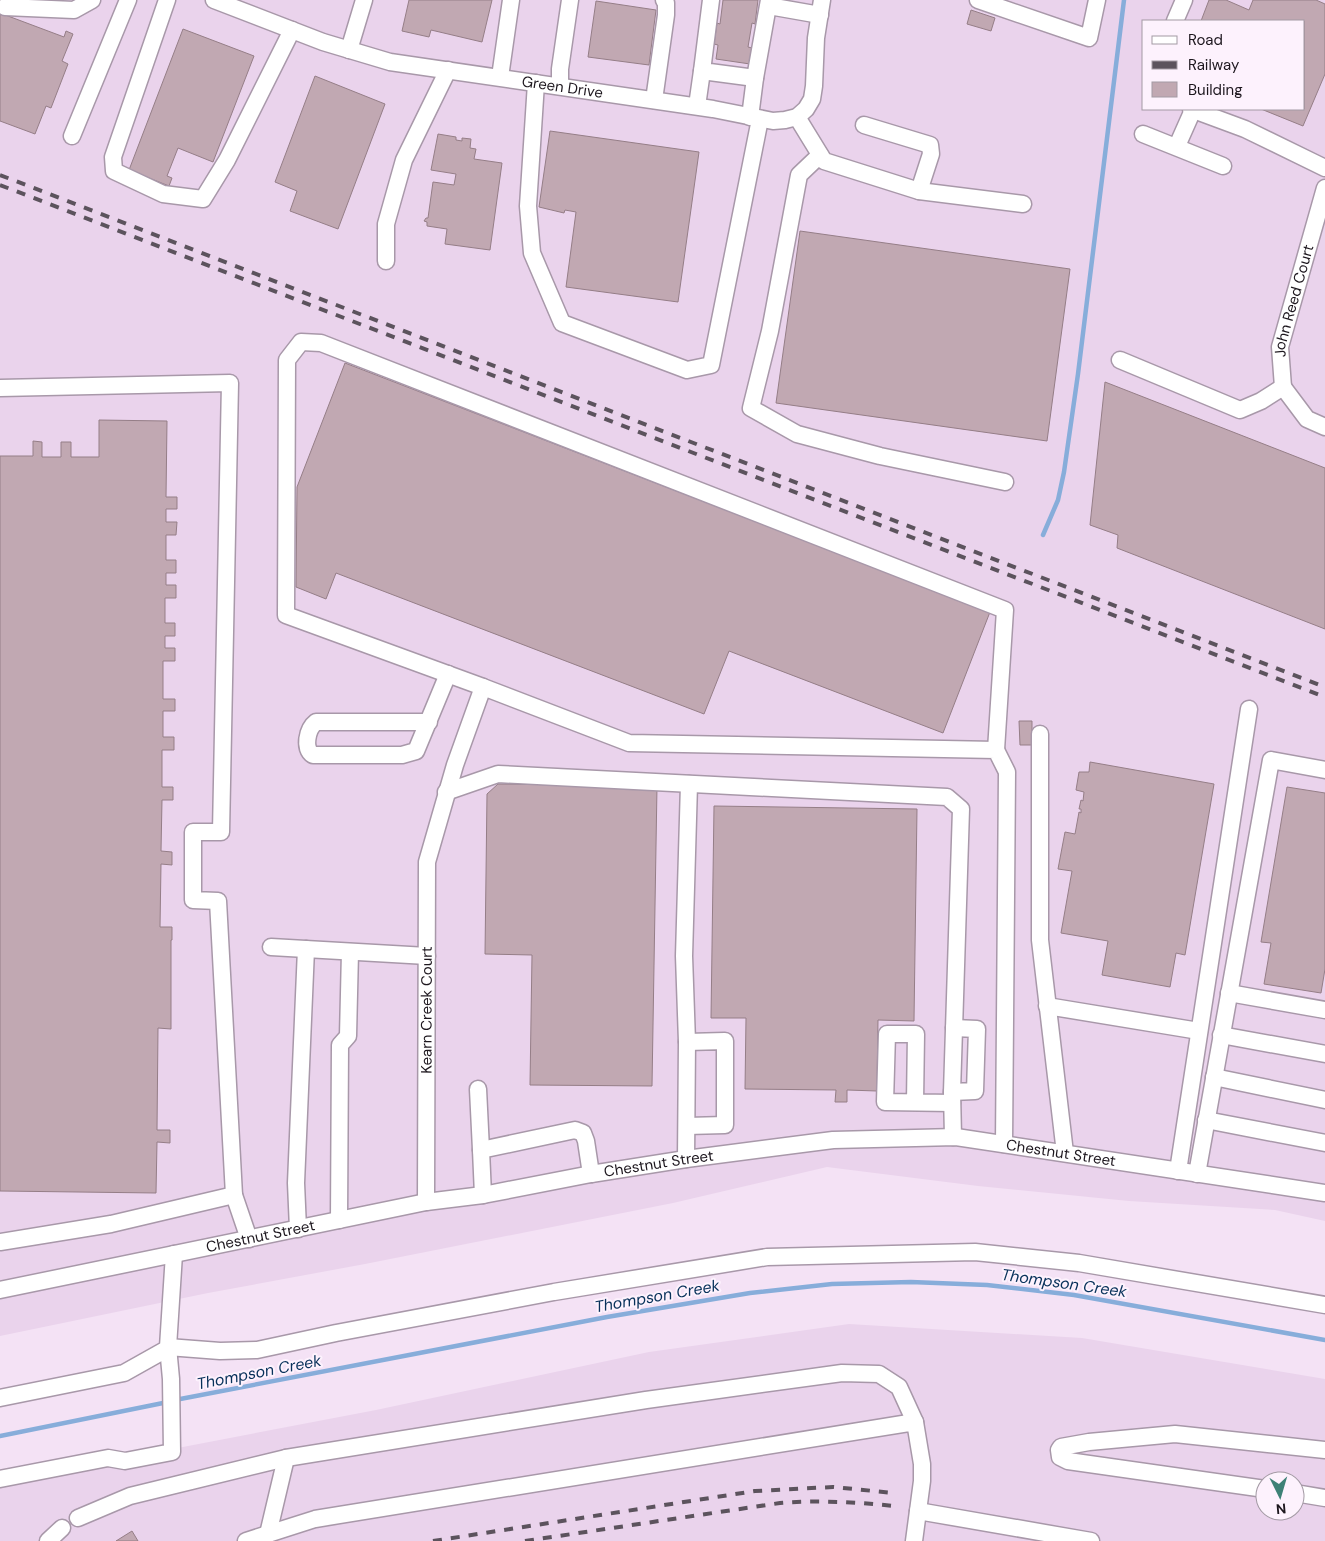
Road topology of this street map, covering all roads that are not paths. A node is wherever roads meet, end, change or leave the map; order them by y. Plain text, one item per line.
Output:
1 (92, 0) edge
2 (128, 0) edge
3 (167, 0) edge
4 (364, 0) edge
5 (512, 0) edge
6 (570, 0) edge
7 (664, 0) edge
8 (712, 0) edge
9 (978, 0) edge
10 (1097, 0) edge
11 (1184, 0) edge
12 (221, 1) edge
13 (769, 3) edge
14 (5, 7) dead end
15 (256, 7) edge
16 (821, 8) edge
17 (1175, 20) edge
18 (292, 30) junction
19 (349, 50) junction
20 (448, 70) junction
21 (702, 71) junction
22 (500, 77) junction
23 (756, 78) junction
24 (536, 83) junction
25 (560, 86) junction
26 (654, 100) junction
27 (697, 106) junction
28 (1192, 110) edge
29 (1195, 110) edge
30 (797, 117) junction
31 (755, 118) junction
32 (864, 125) dead end
33 (1143, 134) dead end
34 (72, 136) dead end
35 (1177, 146) junction
36 (820, 155) junction
37 (1224, 166) dead end
38 (1325, 168) edge
39 (1325, 188) edge
40 (919, 191) junction
41 (1023, 204) dead end
42 (386, 261) dead end
43 (1120, 360) dead end
44 (1283, 387) junction
45 (0, 388) edge
46 (1325, 428) edge
47 (1005, 482) dead end
48 (448, 674) junction
49 (483, 687) junction
50 (1249, 709) dead end
51 (429, 722) junction
52 (1040, 734) dead end
53 (996, 750) junction
54 (1325, 770) edge
55 (689, 784) junction
56 (446, 792) junction
57 (271, 947) dead end
58 (306, 949) junction
59 (350, 952) junction
60 (427, 956) junction
61 (1229, 993) junction
62 (1048, 1006) junction
63 (1325, 1010) edge
64 (954, 1028) junction
65 (1199, 1031) junction
66 (1221, 1035) junction
67 (687, 1042) junction
68 (1325, 1054) edge
69 (1214, 1077) junction
70 (478, 1088) dead end
71 (952, 1097) junction
72 (1325, 1100) edge
73 (915, 1102) dead end
74 (1206, 1120) junction
75 (687, 1126) junction
76 (953, 1137) junction
77 (1325, 1143) edge
78 (1004, 1144) junction
79 (481, 1150) junction
80 (1064, 1153) junction
81 (686, 1159) junction
82 (1178, 1170) junction
83 (591, 1174) junction
84 (1197, 1174) junction
85 (1324, 1188) edge
86 (234, 1195) junction
87 (483, 1195) junction
88 (426, 1202) junction
89 (339, 1220) junction
90 (298, 1228) junction
91 (249, 1239) junction
92 (0, 1242) edge
93 (174, 1254) junction
94 (0, 1290) edge
95 (1325, 1305) edge
96 (168, 1347) junction
97 (0, 1398) edge
98 (915, 1422) junction
99 (1325, 1450) edge
100 (286, 1458) junction
101 (0, 1479) edge
102 (1255, 1488) edge
103 (1305, 1495) edge
104 (1325, 1498) edge
105 (918, 1511) junction
106 (78, 1518) dead end
107 (62, 1528) dead end
108 (268, 1534) junction
109 (48, 1541) edge
110 (246, 1541) edge
111 (914, 1541) edge
112 (1091, 1541) edge

1 - 14 street
2 - 34 street
3 - 18 street
4 - 19 street
5 - 22 street
6 - 25 street
7 - 26 street
8 - 21 street
9 - 10 street
11 - 17 street
12 - 15 street, Green Drive
13 - 16 street
13 - 23 street
15 - 18 street, Green Drive
16 - 30 street
18 - 19 street, Green Drive
19 - 20 street, Green Drive
20 - 22 street, Green Drive
20 - 42 street
21 - 23 street
21 - 27 street
22 - 24 street, Green Drive
23 - 31 street
24 - 25 street, Green Drive
24 - 31 street
25 - 26 street, Green Drive
26 - 27 street, Green Drive
27 - 31 street, Green Drive
28 - 35 street
29 - 38 street
30 - 31 street, Green Drive
30 - 36 street
32 - 40 street
33 - 35 street
35 - 37 street
36 - 40 street
36 - 47 street
39 - 44 street, John Reed Court
40 - 41 street
43 - 44 street
44 - 46 street
45 - 86 street
48 - 49 street
48 - 51 street
48 - 53 street
49 - 53 street
49 - 56 street, Kearn Creek Court
50 - 65 street
51 - 51 street
52 - 62 street
53 - 78 street
54 - 61 street
55 - 56 street
55 - 64 street
55 - 67 street
56 - 60 street, Kearn Creek Court
57 - 58 street
58 - 59 street
58 - 90 street
59 - 60 street
59 - 89 street
60 - 88 street, Kearn Creek Court
61 - 63 street
61 - 66 street
62 - 65 street
62 - 80 street
64 - 71 street
64 - 71 street
65 - 82 street
66 - 68 street
66 - 69 street
67 - 75 street
67 - 75 street
69 - 72 street
69 - 74 street
70 - 79 street
71 - 73 street
71 - 76 street
74 - 77 street
74 - 84 street
75 - 81 street
76 - 78 street, Chestnut Street
76 - 81 street, Chestnut Street
78 - 80 street, Chestnut Street
79 - 83 street
79 - 87 street
80 - 82 street, Chestnut Street
81 - 83 street, Chestnut Street
82 - 84 street, Chestnut Street
83 - 87 street, Chestnut Street
84 - 85 street, Chestnut Street
86 - 91 street
86 - 92 street
87 - 88 street, Chestnut Street
88 - 89 street, Chestnut Street
89 - 90 street, Chestnut Street
90 - 91 street, Chestnut Street
91 - 93 street, Chestnut Street
93 - 94 street, Chestnut Street
93 - 96 street
95 - 96 street
96 - 97 street
96 - 101 street
98 - 100 street
98 - 105 street
98 - 108 street
99 - 102 street
100 - 106 street
100 - 108 street
103 - 104 street
105 - 111 street
105 - 112 street
107 - 109 street
108 - 110 street

